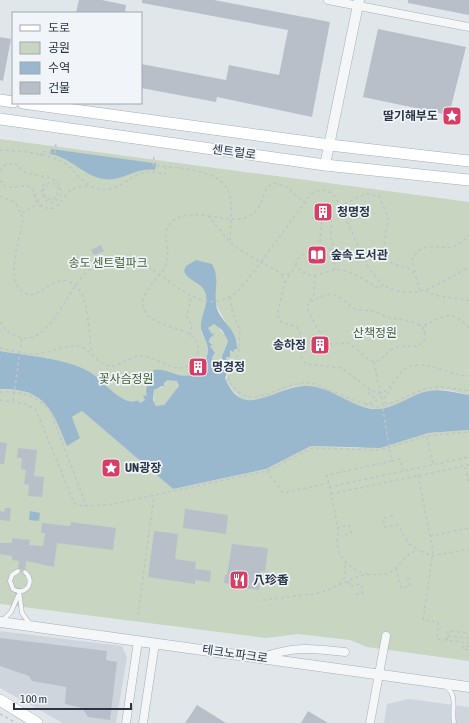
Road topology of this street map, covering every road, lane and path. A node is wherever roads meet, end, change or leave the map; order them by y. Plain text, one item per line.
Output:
1 (328, 0) edge
2 (358, 3) edge
3 (469, 27) edge
4 (0, 100) edge
5 (12, 102) edge
6 (30, 104) edge
7 (0, 119) edge
8 (56, 143) dead end
9 (330, 145) junction
10 (0, 150) edge
11 (41, 156) junction
12 (154, 157) dead end
13 (469, 161) edge
14 (325, 165) junction
15 (166, 167) junction
16 (0, 171) edge
17 (0, 180) edge
18 (469, 180) edge
19 (48, 185) dead end
20 (96, 189) junction
21 (0, 196) edge
22 (38, 203) junction
23 (305, 203) junction
24 (339, 206) junction
25 (22, 213) junction
26 (208, 216) junction
27 (230, 219) junction
28 (322, 220) junction
29 (331, 220) junction
30 (469, 235) edge
31 (230, 242) junction
32 (319, 248) dead end
33 (330, 251) dead end
34 (261, 262) junction
35 (296, 265) junction
36 (469, 267) edge
37 (294, 270) junction
38 (10, 271) dead end
39 (331, 271) junction
40 (159, 275) junction
41 (282, 275) junction
42 (315, 275) junction
43 (417, 275) junction
44 (11, 279) dead end
45 (383, 285) junction
46 (76, 286) junction
47 (284, 287) junction
48 (425, 290) junction
49 (420, 292) junction
50 (314, 294) junction
51 (191, 296) junction
52 (230, 296) junction
53 (320, 297) junction
54 (311, 302) junction
55 (469, 302) edge
56 (0, 322) edge
57 (429, 323) junction
58 (418, 325) junction
59 (469, 328) edge
60 (425, 334) junction
61 (190, 335) junction
62 (22, 338) junction
63 (0, 348) edge
64 (93, 354) junction
65 (374, 362) junction
66 (469, 376) edge
67 (389, 386) junction
68 (370, 390) junction
69 (469, 391) edge
70 (0, 392) edge
71 (381, 394) junction
72 (0, 400) edge
73 (13, 401) junction
74 (396, 401) junction
75 (361, 403) junction
76 (469, 432) edge
77 (426, 436) junction
78 (469, 457) edge
79 (392, 461) junction
80 (433, 464) junction
81 (469, 465) edge
82 (465, 466) junction
83 (403, 470) junction
84 (267, 471) junction
85 (418, 475) junction
86 (329, 483) junction
87 (469, 484) edge
88 (329, 487) junction
89 (331, 494) junction
90 (154, 495) junction
91 (85, 506) junction
92 (393, 516) dead end
93 (337, 528) junction
94 (469, 528) edge
95 (341, 536) dead end
96 (430, 536) junction
97 (469, 549) edge
98 (420, 551) junction
99 (432, 556) junction
100 (343, 559) junction
101 (396, 568) junction
102 (18, 571) dead end
103 (25, 572) dead end
104 (368, 574) junction
105 (407, 575) dead end
106 (348, 581) junction
107 (335, 587) junction
108 (19, 592) junction
109 (353, 595) dead end
110 (263, 600) dead end
111 (138, 615) dead end
112 (0, 621) edge
113 (33, 626) junction
114 (469, 633) edge
115 (386, 636) dead end
116 (448, 636) junction
117 (462, 638) junction
118 (469, 638) edge
119 (447, 640) junction
120 (138, 641) junction
121 (461, 642) junction
122 (155, 643) junction
123 (469, 643) edge
124 (469, 646) edge
125 (469, 650) edge
126 (345, 652) dead end
127 (260, 658) junction
128 (379, 674) junction
129 (435, 682) junction
130 (469, 687) edge
131 (0, 700) edge
132 (0, 714) edge
133 (28, 720) edge
134 (16, 723) edge
135 (37, 723) edge
136 (126, 723) edge
137 (143, 723) edge
138 (370, 723) edge
139 (454, 723) edge

1 - 2 street
2 - 3 street
2 - 9 street
4 - 5 main road
6 - 9 main road, 센트럴로
7 - 14 main road, 센트럴로
8 - 11 path
9 - 13 main road, 센트럴로
9 - 14 street
10 - 11 path
11 - 20 path
12 - 15 path
14 - 18 main road, 센트럴로
15 - 20 path
15 - 27 path
16 - 19 path
17 - 22 path
20 - 22 path
21 - 25 path
22 - 25 path
23 - 24 path
23 - 27 path
23 - 34 path
24 - 43 path
24 - 45 path
25 - 38 path
26 - 27 path
26 - 31 path
26 - 40 path
27 - 31 path
28 - 29 path
28 - 29 path
28 - 32 path
29 - 33 path
30 - 43 path
31 - 34 path
34 - 41 path
34 - 52 path
35 - 37 path
35 - 39 path
35 - 42 path
36 - 48 path
37 - 41 path
37 - 47 path
39 - 42 path
39 - 45 path
40 - 46 path
40 - 51 path
40 - 61 path
41 - 47 path
42 - 50 path
43 - 49 path
44 - 46 path
45 - 49 path
46 - 62 path
46 - 64 path
47 - 68 path
48 - 49 path
48 - 55 path
50 - 53 path
50 - 54 path
51 - 52 path
51 - 61 path
52 - 75 path
53 - 54 path
53 - 58 path
54 - 65 path
56 - 62 path
57 - 58 path
57 - 59 path
57 - 60 path
58 - 60 path
60 - 65 path
61 - 64 path
62 - 73 path, bridge
63 - 64 path
65 - 71 path
66 - 67 path
67 - 71 path
67 - 74 path
68 - 71 path
68 - 75 path
69 - 74 path
70 - 91 path
71 - 79 path, bridge
72 - 73 path
73 - 91 path
74 - 75 path
76 - 77 path
77 - 80 path
77 - 84 path
78 - 80 path
79 - 83 path
79 - 86 path
80 - 83 path
81 - 82 path
82 - 85 path
82 - 87 path
83 - 88 path
84 - 86 path
84 - 90 path
85 - 89 path
85 - 96 path
86 - 88 path
88 - 89 path
89 - 93 path
90 - 91 path
90 - 111 path
92 - 98 path
93 - 95 path
93 - 100 path
94 - 96 path
96 - 99 path
97 - 99 path
98 - 99 path
98 - 101 path
99 - 119 path
100 - 104 path
100 - 107 path
101 - 104 path
101 - 105 path
102 - 108 lane
103 - 108 lane
104 - 106 path
106 - 107 path
106 - 109 path
107 - 110 path
108 - 112 lane
108 - 113 lane
112 - 113 street, 테크노파크로
113 - 120 street, 테크노파크로
114 - 116 path
115 - 128 street
116 - 117 path
116 - 119 path
117 - 118 path
117 - 121 path
119 - 121 path
120 - 122 street, 테크노파크로
120 - 136 street
121 - 123 path
122 - 127 street, 테크노파크로
122 - 137 street
124 - 125 path
126 - 127 street
127 - 128 street, 테크노파크로
128 - 129 street, 테크노파크로
128 - 138 street
129 - 130 street, 테크노파크로
129 - 139 lane
131 - 133 main road
132 - 134 path
133 - 135 main road

